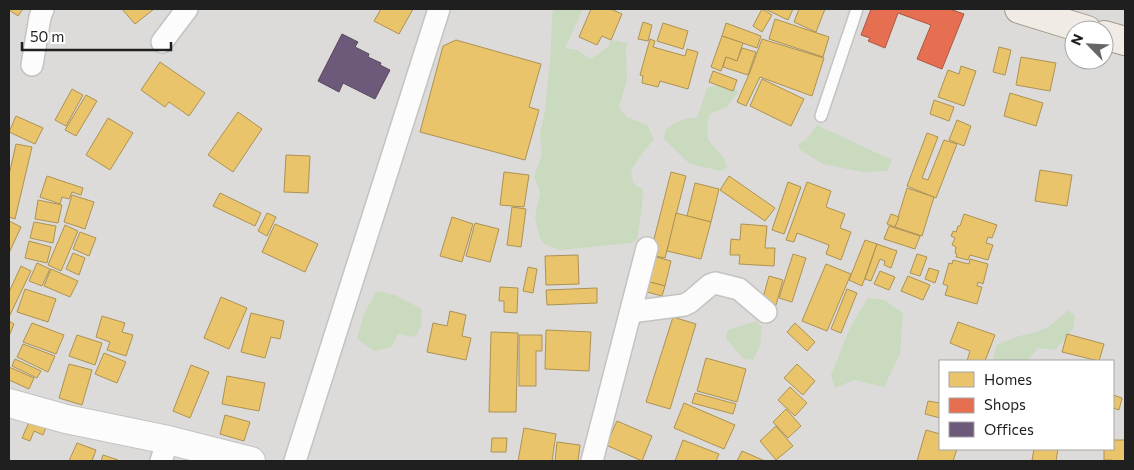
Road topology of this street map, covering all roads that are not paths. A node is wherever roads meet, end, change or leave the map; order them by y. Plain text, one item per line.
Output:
1 (43, 9) edge
2 (187, 9) edge
3 (440, 9) edge
4 (856, 9) edge
5 (1019, 9) edge
6 (1064, 23) edge
7 (162, 42) dead end
8 (32, 65) dead end
9 (821, 116) dead end
10 (647, 248) dead end
11 (631, 312) junction
12 (766, 312) dead end
13 (9, 403) edge
14 (164, 451) edge
15 (251, 461) edge
16 (294, 461) edge
17 (592, 461) edge

1 - 8 street
2 - 7 street
3 - 16 street
4 - 9 lane
5 - 6 main road
10 - 11 street
11 - 12 street
11 - 17 street
13 - 14 street
14 - 15 street

